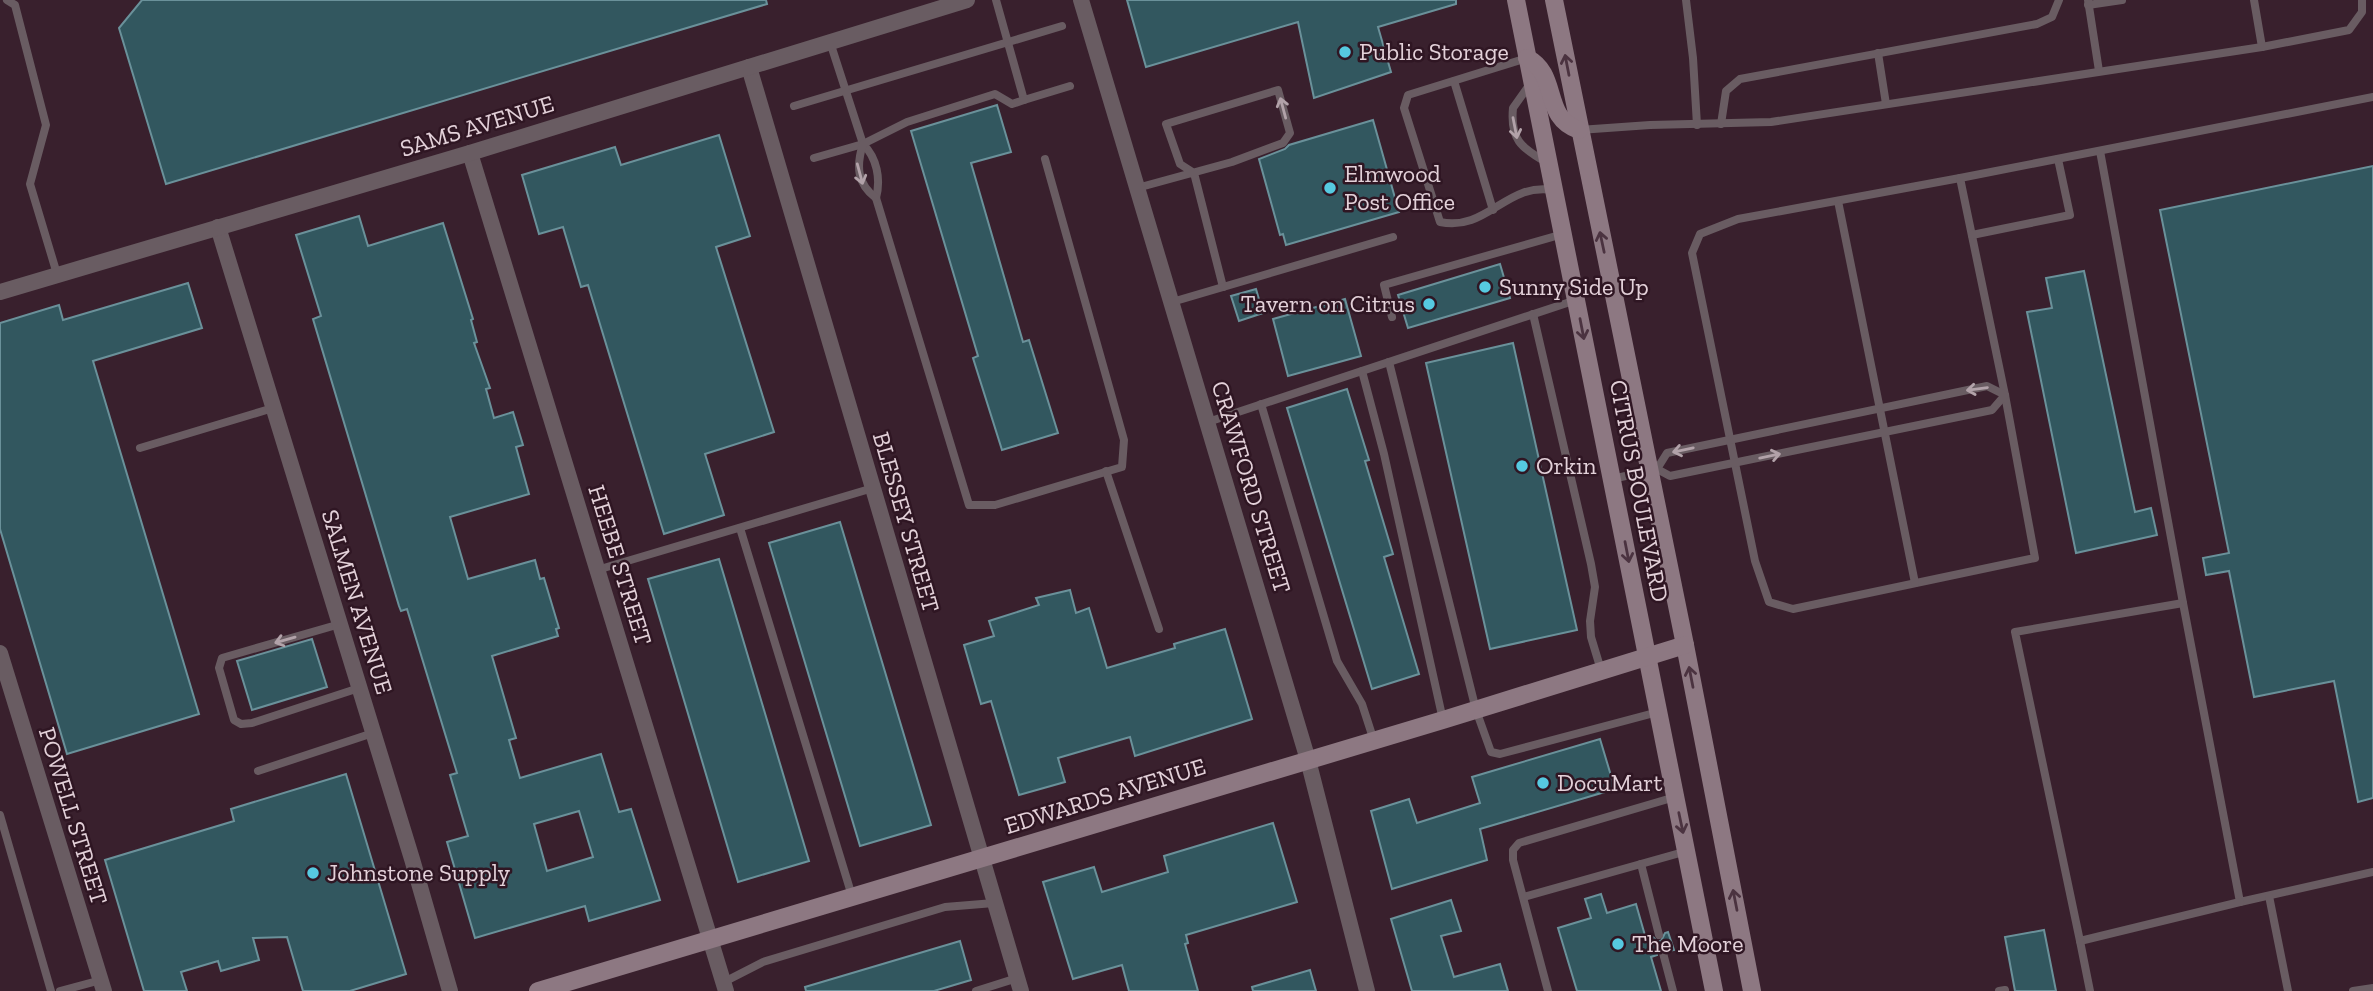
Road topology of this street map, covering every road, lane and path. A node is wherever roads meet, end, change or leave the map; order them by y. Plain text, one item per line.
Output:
1 (7, 0) edge
2 (967, 0) edge
3 (996, 0) edge
4 (1081, 0) edge
5 (1516, 0) edge
6 (1544, 0) edge
7 (1554, 0) edge
8 (1686, 0) edge
9 (2059, 0) edge
10 (2122, 0) edge
11 (2254, 0) edge
12 (2362, 0) edge
13 (2088, 3) edge
14 (1559, 25) junction
15 (1062, 26) dead end
16 (830, 42) junction
17 (1008, 42) junction
18 (2262, 47) junction
19 (1878, 53) junction
20 (1527, 58) junction
21 (748, 67) junction
22 (2099, 71) junction
23 (1454, 81) junction
24 (1532, 82) junction
25 (1070, 86) dead end
26 (845, 91) junction
27 (2373, 97) edge
28 (1024, 100) junction
29 (1886, 104) junction
30 (794, 106) dead end
31 (1721, 124) junction
32 (1697, 125) junction
33 (1579, 130) junction
34 (863, 144) junction
35 (2100, 151) junction
36 (470, 153) junction
37 (814, 158) dead end
38 (1045, 159) dead end
39 (2058, 159) junction
40 (1549, 163) junction
41 (1194, 173) junction
42 (1960, 178) junction
43 (1138, 188) junction
44 (1554, 190) junction
45 (876, 198) junction
46 (1838, 201) junction
47 (1493, 209) junction
48 (218, 227) junction
49 (1563, 234) junction
50 (1972, 235) junction
51 (1393, 237) dead end
52 (57, 274) junction
53 (1223, 288) junction
54 (0, 292) edge
55 (1576, 300) junction
56 (1172, 302) junction
57 (1533, 314) junction
58 (1392, 317) dead end
59 (1389, 362) junction
60 (1362, 371) junction
61 (2005, 395) junction
62 (1261, 404) junction
63 (273, 408) junction
64 (1878, 408) junction
65 (1208, 422) junction
66 (1884, 432) junction
67 (1730, 439) junction
68 (140, 448) dead end
69 (1736, 463) junction
70 (1653, 470) junction
71 (1106, 471) junction
72 (1612, 479) junction
73 (873, 488) junction
74 (740, 528) junction
75 (597, 570) junction
76 (1914, 583) junction
77 (2183, 603) junction
78 (340, 624) junction
79 (1159, 629) dead end
80 (1685, 645) junction
81 (0, 653) edge
82 (1647, 656) junction
83 (1601, 671) junction
84 (3, 677) edge
85 (360, 688) junction
86 (1476, 710) junction
87 (1658, 712) junction
88 (1443, 720) junction
89 (373, 733) junction
90 (1374, 741) junction
91 (1308, 761) junction
92 (258, 771) dead end
93 (1675, 797) junction
94 (0, 815) edge
95 (1687, 851) junction
96 (981, 858) junction
97 (1641, 864) junction
98 (2373, 872) edge
99 (852, 896) junction
100 (2269, 896) junction
101 (1524, 897) junction
102 (2240, 902) junction
103 (995, 903) junction
104 (1658, 935) dead end
105 (710, 938) junction
106 (2080, 941) junction
107 (1663, 953) dead end
108 (1019, 985) edge
109 (103, 986) edge
110 (725, 987) edge
111 (2373, 988) edge
112 (51, 991) edge
113 (60, 991) edge
114 (450, 991) edge
115 (538, 991) edge
116 (976, 991) edge
117 (1367, 991) edge
118 (1548, 991) edge
119 (1673, 991) edge
120 (1714, 991) edge
121 (1752, 991) edge
122 (2090, 991) edge
123 (2288, 991) edge
124 (2353, 991) edge

1 - 52 lane
2 - 16 street, SAMS AVENUE
3 - 17 lane
4 - 43 street, CRAWFORD STREET
5 - 20 street, CITRUS BOULEVARD
6 - 14 street
7 - 14 street, CITRUS BOULEVARD
8 - 32 lane
9 - 19 lane
10 - 13 lane
11 - 18 lane
12 - 18 lane
13 - 22 lane
33 -> 14 street, CITRUS BOULEVARD
15 - 17 lane
16 - 21 street, SAMS AVENUE
16 - 26 lane
17 - 26 lane
17 - 28 lane
18 - 22 lane
19 - 29 lane
19 - 31 lane
20 - 23 lane
20 - 24 street, CITRUS BOULEVARD
20 - 33 street
21 - 36 street, SAMS AVENUE
21 - 73 street, BLESSEY STREET
22 - 29 lane
23 - 47 lane
23 - 47 lane
24 - 40 street, CITRUS BOULEVARD
24 -> 40 lane
25 - 28 lane
26 - 30 lane
26 - 34 lane
27 - 35 lane
28 - 34 lane
29 - 31 lane
31 - 32 lane
32 - 33 lane
70 -> 33 street, CITRUS BOULEVARD
34 - 37 lane
34 - 45 lane
34 -> 45 lane
35 - 39 lane
35 - 77 lane
36 - 48 street, SAMS AVENUE
36 - 75 street, HEEBE STREET
38 - 71 lane
39 - 42 lane
39 - 50 lane
40 - 44 street, CITRUS BOULEVARD
41 -> 41 lane
41 - 43 lane
41 - 53 lane
42 - 46 lane
42 - 50 lane
43 - 56 street, CRAWFORD STREET
44 - 47 lane
44 - 49 street, CITRUS BOULEVARD
45 - 71 lane
46 - 64 lane
46 - 67 lane
48 - 52 street, SAMS AVENUE
48 - 63 street, SALMEN AVENUE
49 - 55 street, CITRUS BOULEVARD
49 - 58 lane
50 - 61 lane
51 - 53 lane
52 - 54 street, SAMS AVENUE
53 - 56 lane
55 - 57 lane
55 -> 72 street, CITRUS BOULEVARD
56 - 65 street, CRAWFORD STREET
57 - 59 lane
57 - 83 lane
59 - 60 lane
59 - 86 lane
60 - 62 lane
60 - 88 lane
61 -> 64 lane
61 - 66 lane
61 - 76 lane
62 - 65 lane
62 - 90 lane
63 - 68 lane
63 - 78 street, SALMEN AVENUE
64 - 66 lane
64 - 67 lane
65 - 91 street, CRAWFORD STREET
69 -> 66 lane
66 - 76 lane
67 - 69 lane
67 -> 70 lane
69 - 70 lane
69 - 76 lane
70 - 72 lane
70 - 80 street, CITRUS BOULEVARD
71 - 79 lane
72 -> 82 street, CITRUS BOULEVARD
73 - 74 lane
73 - 96 street, BLESSEY STREET
74 - 75 lane
74 - 99 lane
75 - 105 street, HEEBE STREET
77 - 102 lane
77 - 106 lane
78 - 85 street, SALMEN AVENUE
78 -> 85 lane
80 - 82 street, EDWARDS AVENUE
121 -> 80 street, CITRUS BOULEVARD
81 - 84 street, POWELL STREET
82 - 83 street, EDWARDS AVENUE
82 - 87 street, CITRUS BOULEVARD
83 - 86 street, EDWARDS AVENUE
84 - 109 street, POWELL STREET
85 - 89 street, SALMEN AVENUE
86 - 87 lane
86 - 88 street, EDWARDS AVENUE
87 - 93 street, CITRUS BOULEVARD
88 - 90 street, EDWARDS AVENUE
89 - 92 lane
89 - 114 street, SALMEN AVENUE
90 - 91 street, EDWARDS AVENUE
91 - 96 street, EDWARDS AVENUE
91 - 117 street, CRAWFORD STREET
93 -> 95 street, CITRUS BOULEVARD
93 - 101 lane
94 - 112 lane
95 - 97 lane
95 - 120 street, CITRUS BOULEVARD
96 - 99 street, EDWARDS AVENUE
96 - 103 street, BLESSEY STREET
97 - 101 lane
97 - 104 lane
98 - 100 lane
99 - 105 street, EDWARDS AVENUE
100 - 102 lane
100 - 123 lane
101 - 118 lane
102 - 106 lane
103 - 108 street, BLESSEY STREET
103 - 110 lane
105 - 110 street, HEEBE STREET
105 - 115 street, EDWARDS AVENUE
106 - 122 lane
107 - 119 lane
108 - 116 lane
109 - 113 lane
111 - 124 lane

